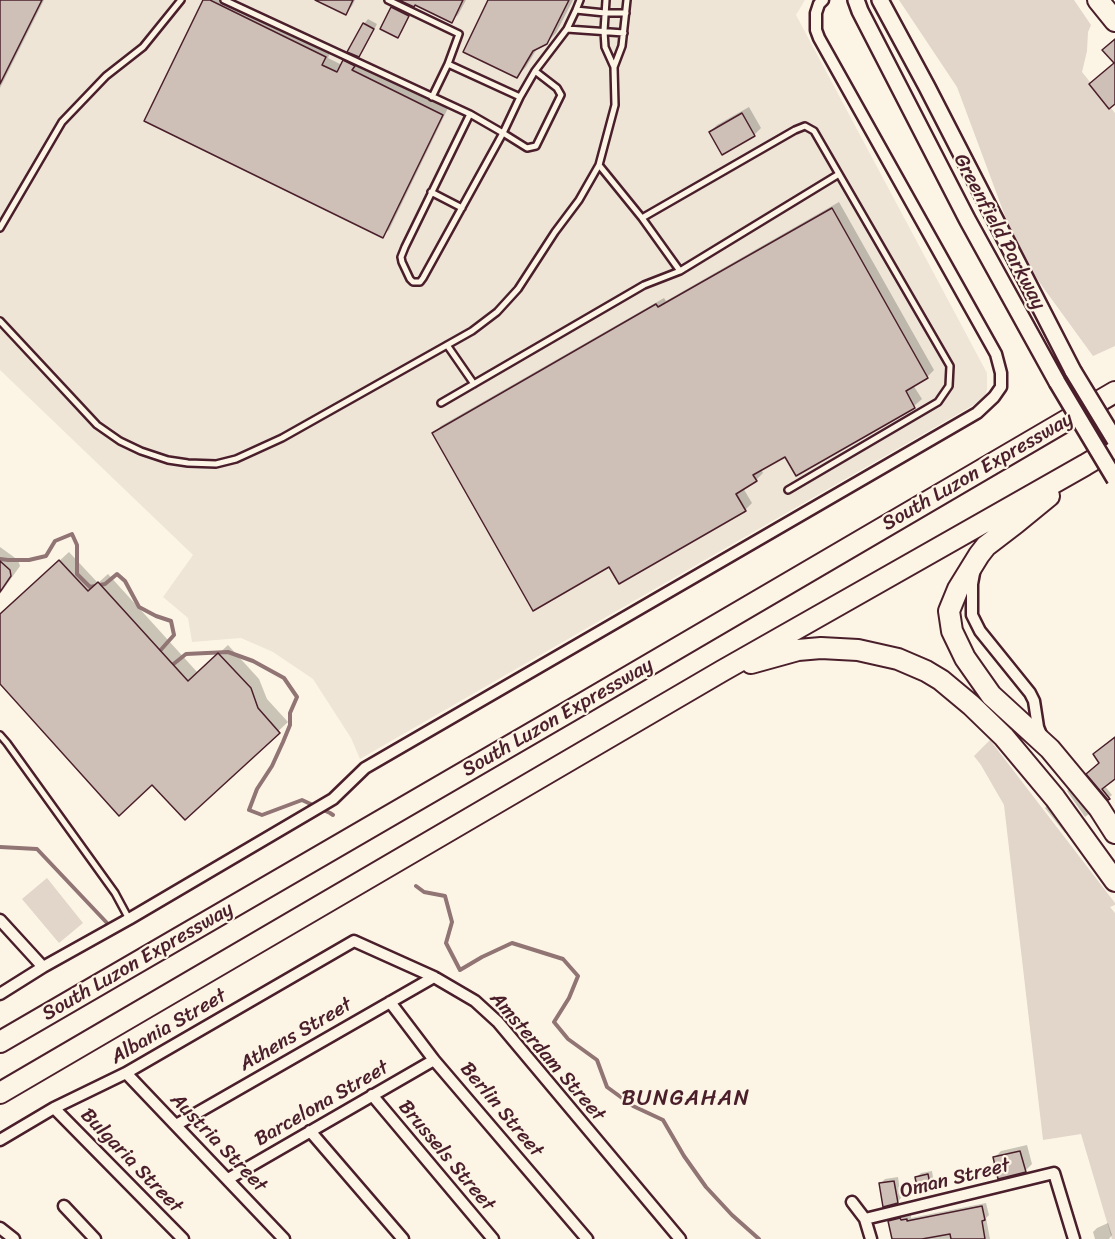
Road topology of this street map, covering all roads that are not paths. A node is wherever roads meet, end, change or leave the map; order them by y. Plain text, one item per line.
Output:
1 (181, 0) edge
2 (224, 0) edge
3 (388, 0) edge
4 (580, 0) edge
5 (606, 0) edge
6 (627, 0) edge
7 (823, 0) edge
8 (856, 0) edge
9 (880, 0) edge
10 (1098, 0) edge
11 (576, 10) junction
12 (605, 13) junction
13 (626, 13) junction
14 (1115, 21) edge
15 (567, 29) junction
16 (604, 32) junction
17 (624, 33) junction
18 (448, 64) junction
19 (614, 67) junction
20 (535, 71) junction
21 (432, 97) junction
22 (520, 97) junction
23 (470, 114) junction
24 (502, 133) junction
25 (599, 165) junction
26 (839, 174) junction
27 (431, 192) junction
28 (462, 208) junction
29 (642, 218) junction
30 (0, 228) edge
31 (680, 271) junction
32 (0, 321) edge
33 (447, 345) junction
34 (474, 384) junction
35 (1115, 392) edge
36 (441, 403) dead end
37 (1115, 440) edge
38 (1115, 447) edge
39 (1085, 465) junction
40 (1115, 479) edge
41 (788, 490) dead end
42 (976, 560) junction
43 (722, 671) junction
44 (0, 735) edge
45 (1050, 749) junction
46 (1115, 833) edge
47 (1115, 881) edge
48 (129, 919) junction
49 (0, 920) edge
50 (354, 941) joint
51 (43, 967) junction
52 (434, 976) junction
53 (0, 994) edge
54 (390, 1002) junction
55 (0, 1042) edge
56 (435, 1060) junction
57 (126, 1073) junction
58 (0, 1093) edge
59 (372, 1095) junction
60 (54, 1108) junction
61 (176, 1125) junction
62 (310, 1131) junction
63 (0, 1140) edge
64 (228, 1179) junction
65 (852, 1203) dead end
66 (64, 1206) dead end
67 (865, 1219) junction
68 (0, 1228) edge
69 (14, 1239) edge
70 (95, 1239) edge
71 (183, 1239) edge
72 (284, 1239) edge
73 (403, 1239) edge
74 (493, 1239) edge
75 (587, 1239) edge
76 (680, 1239) edge
77 (871, 1239) edge
78 (1074, 1239) edge

1 - 30 lane
2 - 21 lane
3 - 18 lane
4 - 11 lane
5 - 12 lane
6 - 13 lane
7 - 48 street
8 - 40 main road, Greenfield Parkway, bridge
9 - 37 main road, Greenfield Parkway, bridge
10 - 14 highway
11 - 12 lane
11 - 15 lane
12 - 13 lane
12 - 16 lane
13 - 17 lane
15 - 16 lane
15 - 20 lane
16 - 17 lane
16 - 19 lane
17 - 19 lane
18 - 21 lane
18 - 22 lane
19 - 25 lane
20 - 22 lane
20 - 24 lane
21 - 23 lane
22 - 24 lane
23 - 24 lane
23 - 27 lane
24 - 28 lane
25 - 29 lane
25 - 33 lane
26 - 29 lane
26 - 31 lane
26 - 41 lane
27 - 28 lane
27 - 28 lane
29 - 31 lane
31 - 34 lane
32 - 33 lane
33 - 34 lane
34 - 36 lane
35 - 55 highway, South Luzon Expressway
38 - 39 highway
39 - 42 highway
39 - 43 highway
42 - 45 street
42 - 45 highway
43 - 47 highway
43 - 58 highway
44 - 48 lane
45 - 46 highway
48 - 51 street
49 - 51 street
50 - 52 street, Amsterdam Street
50 - 57 street, Albania Street
51 - 53 street
52 - 54 street, Athens Street
52 - 76 street, Amsterdam Street
54 - 56 street, Berlin Street
54 - 61 street, Athens Street
56 - 59 street, Barcelona Street
56 - 75 street, Berlin Street
57 - 60 street, Albania Street
57 - 61 street, Austria Street
59 - 62 street, Barcelona Street
59 - 74 street, Brussels Street
60 - 63 street, Albania Street
60 - 71 street, Bulgaria Street
61 - 64 street, Austria Street
62 - 64 street, Barcelona Street
62 - 73 street
64 - 72 street, Austria Street
65 - 67 street
66 - 70 street
67 - 77 street
67 - 78 street, Oman Street
68 - 69 street

